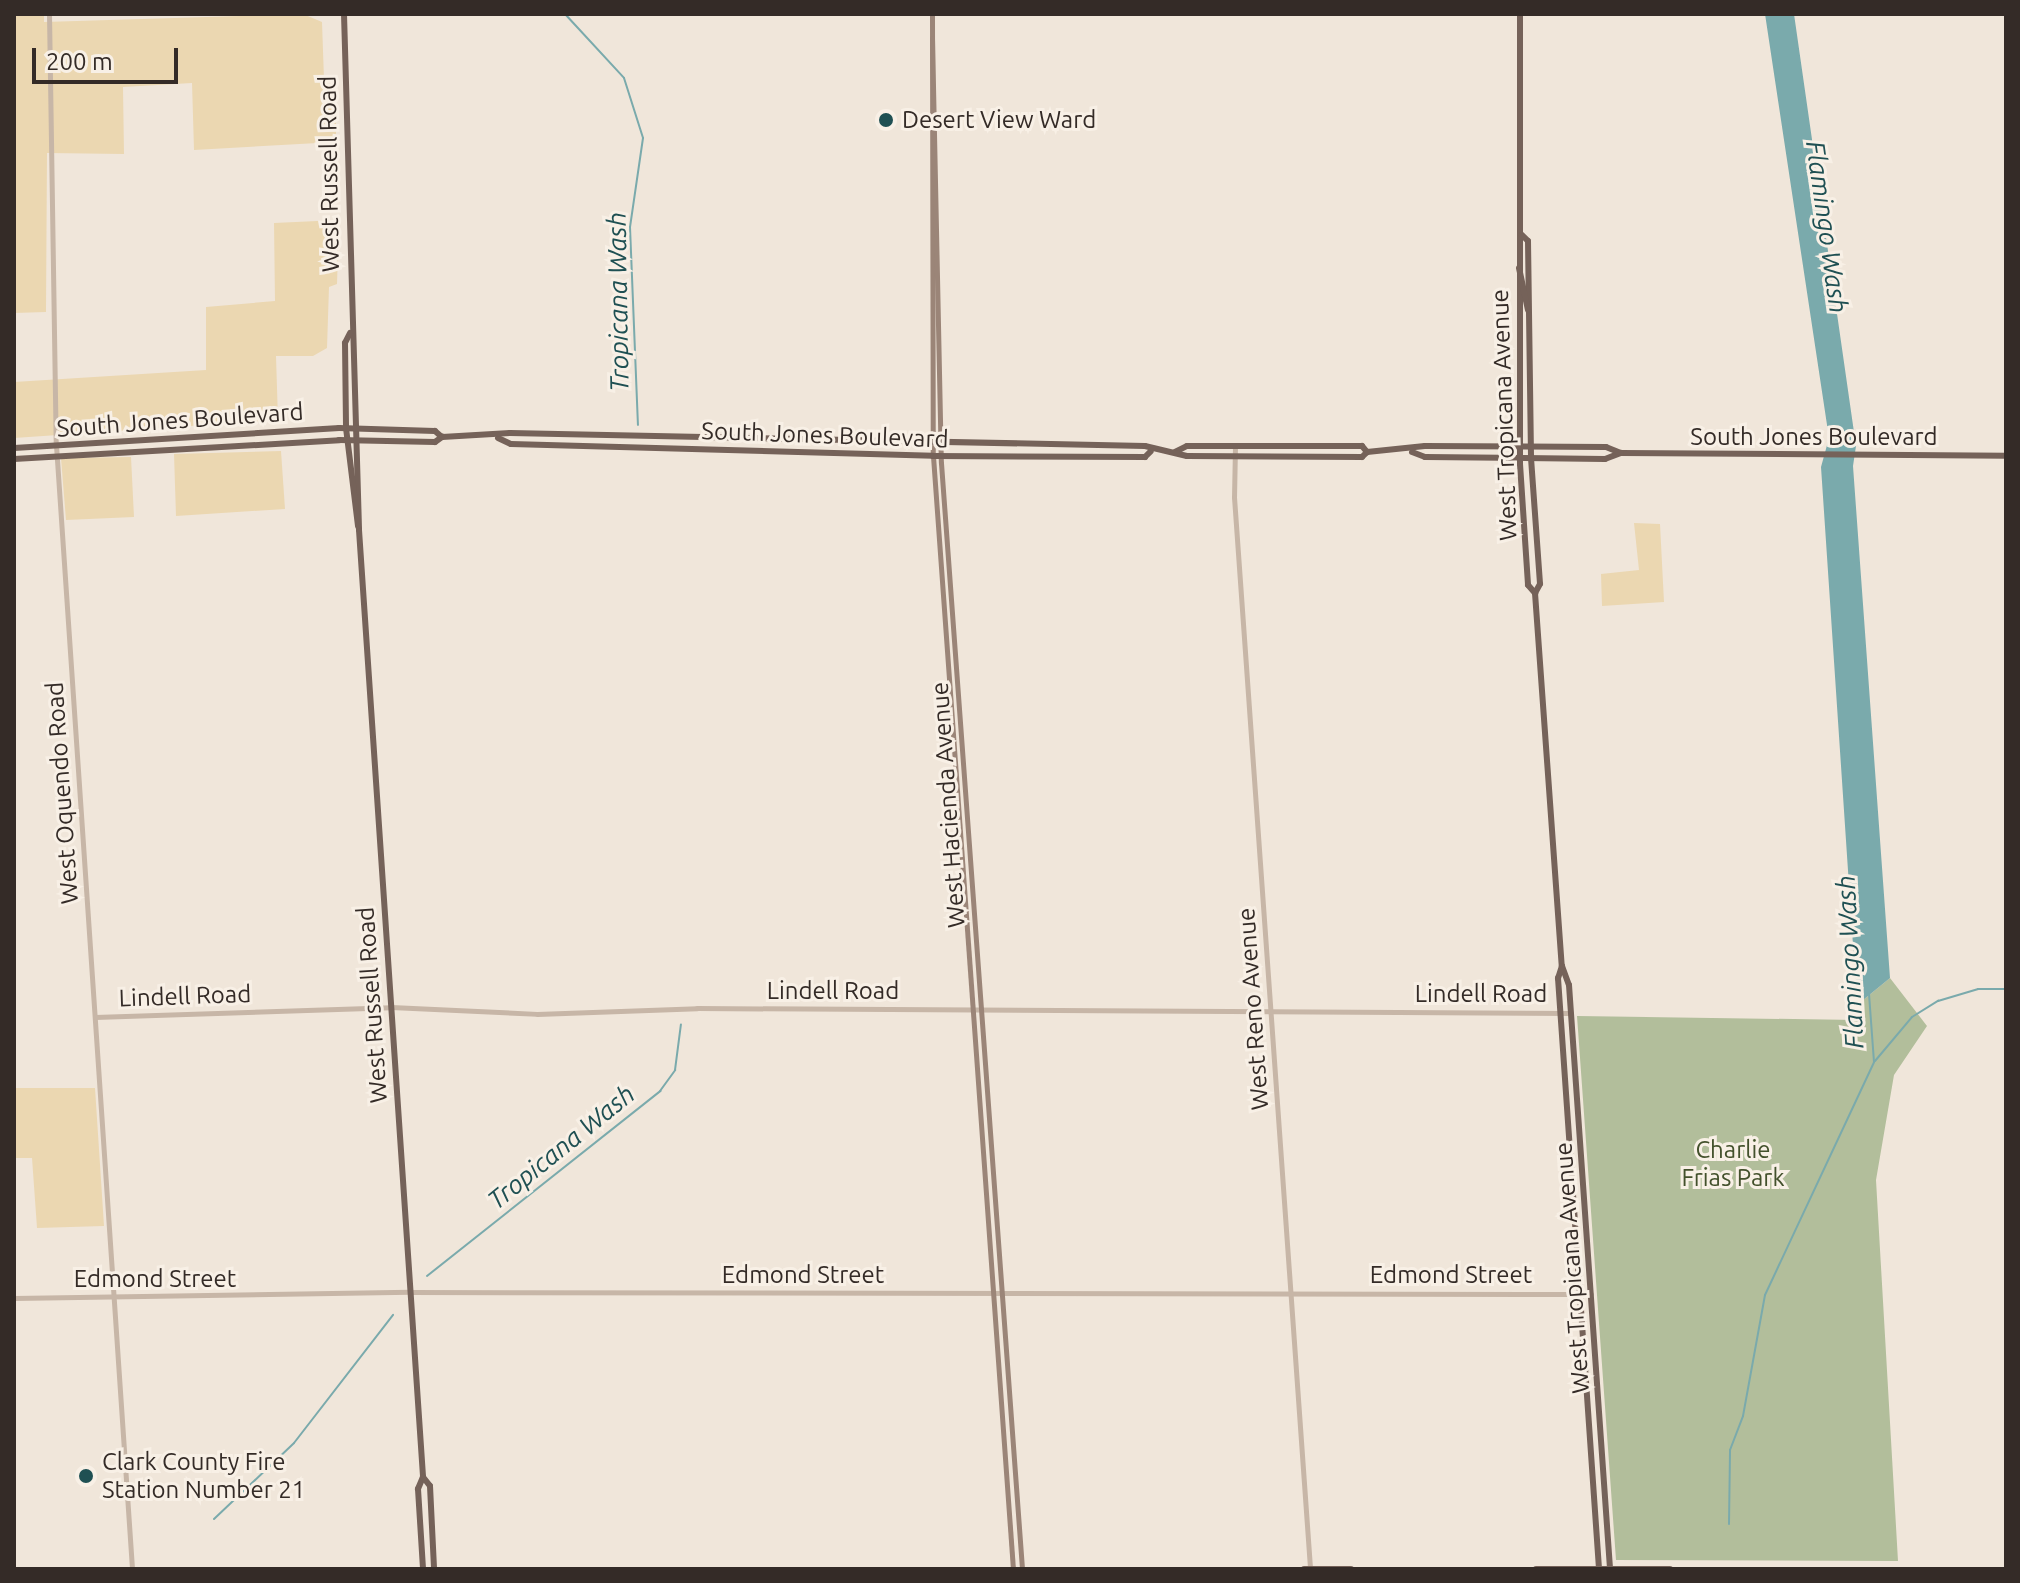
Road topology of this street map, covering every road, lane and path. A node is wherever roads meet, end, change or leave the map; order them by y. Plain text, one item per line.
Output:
1 (49, 14) edge
2 (344, 14) edge
3 (932, 14) edge
4 (1520, 14) edge
5 (932, 86) junction
6 (1522, 235) junction
7 (1517, 265) junction
8 (931, 276) junction
9 (939, 276) junction
10 (1529, 311) junction
11 (350, 333) junction
12 (932, 374) junction
13 (940, 374) junction
14 (346, 428) junction
15 (356, 428) junction
16 (612, 436) junction
17 (442, 437) junction
18 (498, 438) junction
19 (347, 440) junction
20 (356, 440) junction
21 (56, 445) junction
22 (583, 446) junction
23 (937, 446) junction
24 (1073, 446) junction
25 (1235, 446) junction
26 (1519, 446) junction
27 (1531, 446) junction
28 (14, 448) edge
29 (1151, 451) junction
30 (1410, 451) junction
31 (1175, 452) junction
32 (1367, 452) junction
33 (1621, 453) junction
34 (57, 456) junction
35 (937, 456) junction
36 (2006, 456) edge
37 (1073, 457) junction
38 (1234, 457) junction
39 (1520, 458) junction
40 (1531, 458) junction
41 (14, 459) edge
42 (359, 530) junction
43 (1535, 593) junction
44 (1562, 966) junction
45 (391, 1007) junction
46 (978, 1010) junction
47 (1271, 1011) junction
48 (1560, 1013) junction
49 (1571, 1013) junction
50 (95, 1017) junction
51 (1578, 1111) junction
52 (1567, 1112) junction
53 (1579, 1119) junction
54 (1568, 1120) junction
55 (1586, 1214) junction
56 (1574, 1215) junction
57 (410, 1292) junction
58 (998, 1292) junction
59 (1292, 1292) junction
60 (1580, 1294) junction
61 (1591, 1294) junction
62 (114, 1297) junction
63 (14, 1298) edge
64 (1006, 1386) junction
65 (1600, 1408) junction
66 (1589, 1409) junction
67 (423, 1477) junction
68 (1009, 1496) junction
69 (1017, 1496) junction
70 (132, 1569) edge
71 (423, 1569) edge
72 (434, 1569) edge
73 (1013, 1569) edge
74 (1022, 1569) edge
75 (1304, 1569) edge
76 (1310, 1569) edge
77 (1351, 1569) edge
78 (1536, 1569) edge
79 (1599, 1569) edge
80 (1610, 1569) edge
81 (1670, 1569) edge

1 - 21 street, West Oquendo Road
2 - 11 main road, West Russell Road
3 - 5 main road, West Hacienda Avenue
4 - 6 main road, West Tropicana Avenue
5 - 8 main road, West Hacienda Avenue
5 - 9 main road, West Hacienda Avenue
6 - 7 main road, West Tropicana Avenue
6 - 10 main road, West Tropicana Avenue
7 - 10 main road
7 - 26 main road, West Tropicana Avenue
8 - 9 main road
8 - 12 main road, West Hacienda Avenue
9 - 13 main road, West Hacienda Avenue
10 - 27 main road, West Tropicana Avenue
11 - 14 main road, West Russell Road
11 - 15 main road, West Russell Road
12 - 13 main road
12 - 23 main road, West Hacienda Avenue
13 - 23 main road, West Hacienda Avenue
14 - 15 main road, South Jones Boulevard
14 - 19 main road, West Russell Road
14 - 21 main road, South Jones Boulevard
15 - 17 main road, South Jones Boulevard
15 - 20 main road, West Russell Road
16 - 18 main road, South Jones Boulevard
16 - 22 main road
16 - 23 main road, South Jones Boulevard
17 - 18 main road, South Jones Boulevard
17 - 20 main road, South Jones Boulevard
18 - 22 main road, South Jones Boulevard
19 - 20 main road, South Jones Boulevard
19 - 34 main road, South Jones Boulevard
19 - 42 main road, West Russell Road
20 - 42 main road, West Russell Road
21 - 28 main road, South Jones Boulevard
21 - 34 street, West Oquendo Road
22 - 35 main road, South Jones Boulevard
23 - 24 main road, South Jones Boulevard
23 - 35 main road, West Hacienda Avenue
24 - 29 main road, South Jones Boulevard
24 - 37 main road
25 - 31 main road, South Jones Boulevard
25 - 32 main road, South Jones Boulevard
25 - 38 street, West Reno Avenue
26 - 27 main road, South Jones Boulevard
26 - 30 main road, South Jones Boulevard
26 - 39 main road, West Tropicana Avenue
27 - 33 main road, South Jones Boulevard
27 - 40 main road, West Tropicana Avenue
29 - 31 main road, South Jones Boulevard
29 - 37 main road, South Jones Boulevard
30 - 32 main road, South Jones Boulevard
30 - 39 main road, South Jones Boulevard
31 - 38 main road, South Jones Boulevard
32 - 38 main road, South Jones Boulevard
33 - 36 main road, South Jones Boulevard
33 - 40 main road, South Jones Boulevard
34 - 41 main road, South Jones Boulevard
34 - 50 street, West Oquendo Road
35 - 37 main road, South Jones Boulevard
35 - 46 main road, West Hacienda Avenue
38 - 47 street, West Reno Avenue
39 - 40 main road, South Jones Boulevard
39 - 43 main road, West Tropicana Avenue
40 - 43 main road, West Tropicana Avenue
42 - 45 main road, West Russell Road
43 - 44 main road, West Tropicana Avenue
44 - 48 main road, West Tropicana Avenue
44 - 49 main road, West Tropicana Avenue
45 - 46 street, Lindell Road
45 - 50 street, Lindell Road
45 - 57 main road, West Russell Road
46 - 47 street, Lindell Road
46 - 58 main road, West Hacienda Avenue
47 - 48 street, Lindell Road
47 - 59 street, West Reno Avenue
48 - 49 street, Lindell Road
48 - 52 main road, West Tropicana Avenue
49 - 51 main road, West Tropicana Avenue
50 - 62 street, West Oquendo Road
51 - 52 main road
51 - 53 main road, West Tropicana Avenue
52 - 54 main road, West Tropicana Avenue
53 - 54 main road
53 - 55 main road, West Tropicana Avenue
54 - 56 main road, West Tropicana Avenue
55 - 56 main road
55 - 61 main road, West Tropicana Avenue
56 - 60 main road, West Tropicana Avenue
57 - 58 street, Edmond Street
57 - 62 street, Edmond Street
57 - 67 main road, West Russell Road
58 - 59 street, Edmond Street
58 - 64 main road, West Hacienda Avenue
59 - 60 street, Edmond Street
59 - 76 street, West Reno Avenue
60 - 61 street, Edmond Street
60 - 66 main road, West Tropicana Avenue
61 - 65 main road, West Tropicana Avenue
62 - 63 street, Edmond Street
62 - 70 street, West Oquendo Road
64 - 68 main road
64 - 69 main road, West Hacienda Avenue
65 - 66 main road
65 - 80 main road, West Tropicana Avenue
66 - 79 main road, West Tropicana Avenue
67 - 71 main road, West Russell Road
67 - 72 main road, West Russell Road
68 - 69 main road
68 - 73 main road
69 - 74 main road, West Hacienda Avenue
75 - 76 main road
76 - 77 main road
78 - 79 main road
79 - 80 main road
80 - 81 main road

